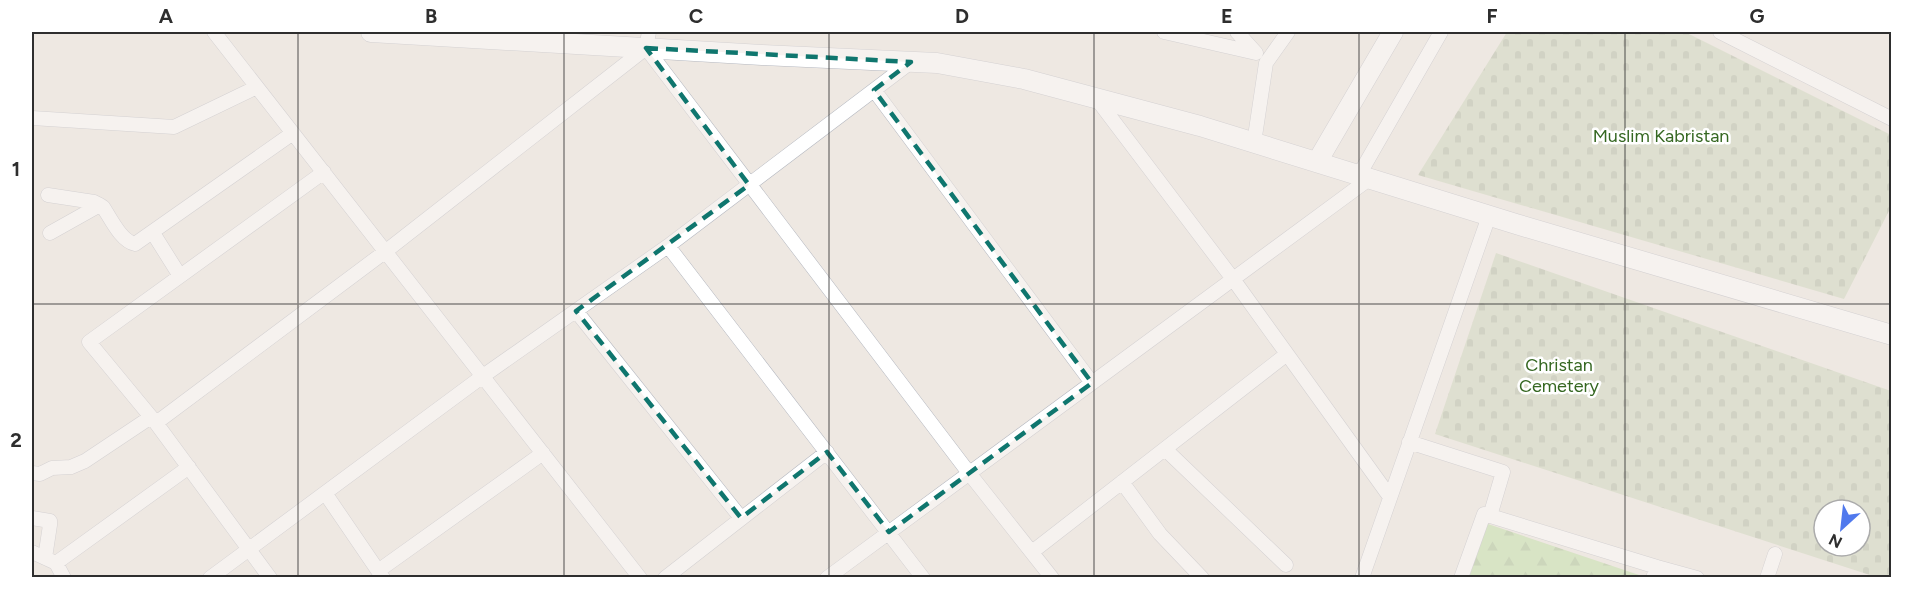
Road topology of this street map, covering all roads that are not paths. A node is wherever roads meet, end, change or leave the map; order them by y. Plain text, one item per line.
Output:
1 (213, 32) edge
2 (371, 32) edge
3 (1164, 32) edge
4 (1237, 32) edge
5 (1288, 32) edge
6 (1394, 32) edge
7 (1441, 32) edge
8 (1720, 32) edge
9 (647, 40) edge
10 (1261, 58) junction
11 (911, 62) junction
12 (257, 87) junction
13 (874, 90) junction
14 (1096, 98) junction
15 (32, 118) edge
16 (1892, 119) edge
17 (293, 133) junction
18 (1254, 143) junction
19 (1317, 162) junction
20 (324, 172) junction
21 (1364, 177) junction
22 (749, 184) junction
23 (48, 195) dead end
24 (100, 205) junction
25 (1489, 216) junction
26 (153, 232) junction
27 (50, 233) dead end
28 (668, 246) junction
29 (386, 251) junction
30 (180, 276) junction
31 (1233, 279) junction
32 (576, 311) junction
33 (1892, 335) edge
34 (1287, 354) junction
35 (483, 376) junction
36 (1092, 382) junction
37 (153, 420) junction
38 (1409, 442) junction
39 (1165, 449) junction
40 (827, 452) junction
41 (543, 453) junction
42 (189, 467) junction
43 (32, 473) edge
44 (969, 473) junction
45 (1122, 482) junction
46 (325, 493) junction
47 (1390, 497) junction
48 (1490, 516) junction
49 (32, 518) edge
50 (741, 518) junction
51 (889, 532) junction
52 (250, 549) junction
53 (32, 552) edge
54 (1032, 552) junction
55 (1775, 554) dead end
56 (50, 560) junction
57 (1286, 565) dead end
58 (1655, 572) edge
59 (380, 574) edge
60 (64, 578) edge
61 (210, 578) edge
62 (270, 578) edge
63 (640, 578) edge
64 (665, 578) edge
65 (827, 578) edge
66 (923, 578) edge
67 (1052, 578) edge
68 (1202, 578) edge
69 (1362, 578) edge
70 (1461, 578) edge
71 (1697, 578) edge
72 (1767, 578) edge

1 - 12 street
2 - 9 main road
3 - 10 street
4 - 10 street
5 - 10 street
6 - 19 main road
7 - 21 street
8 - 16 street
9 - 11 main road
9 - 22 street
9 - 29 street
10 - 18 street
11 - 13 street
11 - 14 main road
12 - 15 street
12 - 17 street
13 - 22 street
13 - 36 street
14 - 18 main road
14 - 31 street
17 - 20 street
17 - 26 street
18 - 19 main road
19 - 21 main road
20 - 29 street
20 - 30 street
21 - 25 main road
21 - 31 street
22 - 28 street
22 - 44 street
23 - 24 street
24 - 26 street
24 - 27 street
25 - 33 main road
25 - 38 street
26 - 30 street
28 - 32 street
28 - 40 street
29 - 35 street
29 - 37 street
30 - 37 street
31 - 34 street
31 - 36 street
32 - 35 street
32 - 50 street
34 - 39 street
34 - 47 street
35 - 41 street
35 - 46 street
36 - 44 street
37 - 42 street
37 - 43 street
38 - 47 street
38 - 48 street
39 - 45 street
39 - 57 street
40 - 50 street
40 - 51 street
41 - 59 street
41 - 63 street
42 - 52 street
42 - 56 street
44 - 51 street
44 - 54 street
45 - 54 street
45 - 68 street
46 - 52 street
46 - 59 street
47 - 69 street
48 - 58 street
48 - 70 street
49 - 56 street
50 - 64 street
51 - 65 street
51 - 66 street
52 - 61 street
52 - 62 street
53 - 56 street
54 - 67 street
55 - 72 street
56 - 60 street
58 - 71 street

